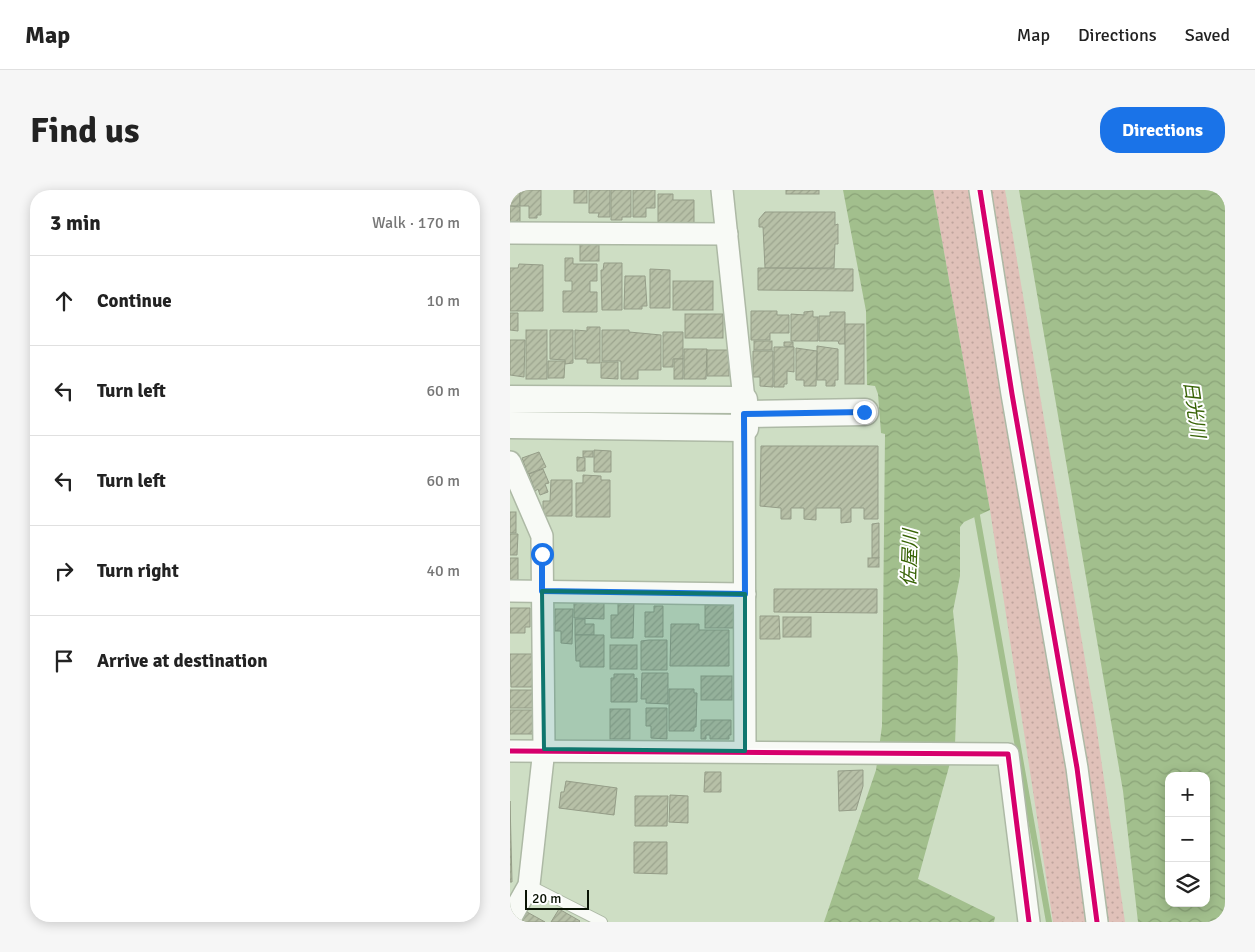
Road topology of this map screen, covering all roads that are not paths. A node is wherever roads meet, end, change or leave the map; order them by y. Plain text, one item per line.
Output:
1 (722, 190) edge
2 (980, 190) edge
3 (510, 233) edge
4 (727, 234) junction
5 (510, 399) edge
6 (864, 412) dead end
7 (744, 414) junction
8 (510, 426) edge
9 (510, 462) edge
10 (510, 591) edge
11 (542, 591) junction
12 (745, 594) junction
13 (544, 749) junction
14 (510, 751) edge
15 (745, 751) junction
16 (529, 886) junction
17 (510, 919) edge
18 (602, 922) edge
19 (1029, 922) edge
20 (1097, 922) edge

1 - 4 street
2 - 20 street
3 - 4 street
4 - 7 street
5 - 7 street
6 - 7 street
7 - 8 street
7 - 12 street
9 - 11 street
10 - 11 street
11 - 12 street
11 - 13 street
12 - 15 street
13 - 14 street
13 - 15 street
13 - 16 street
15 - 19 street
16 - 17 street
16 - 18 lane

